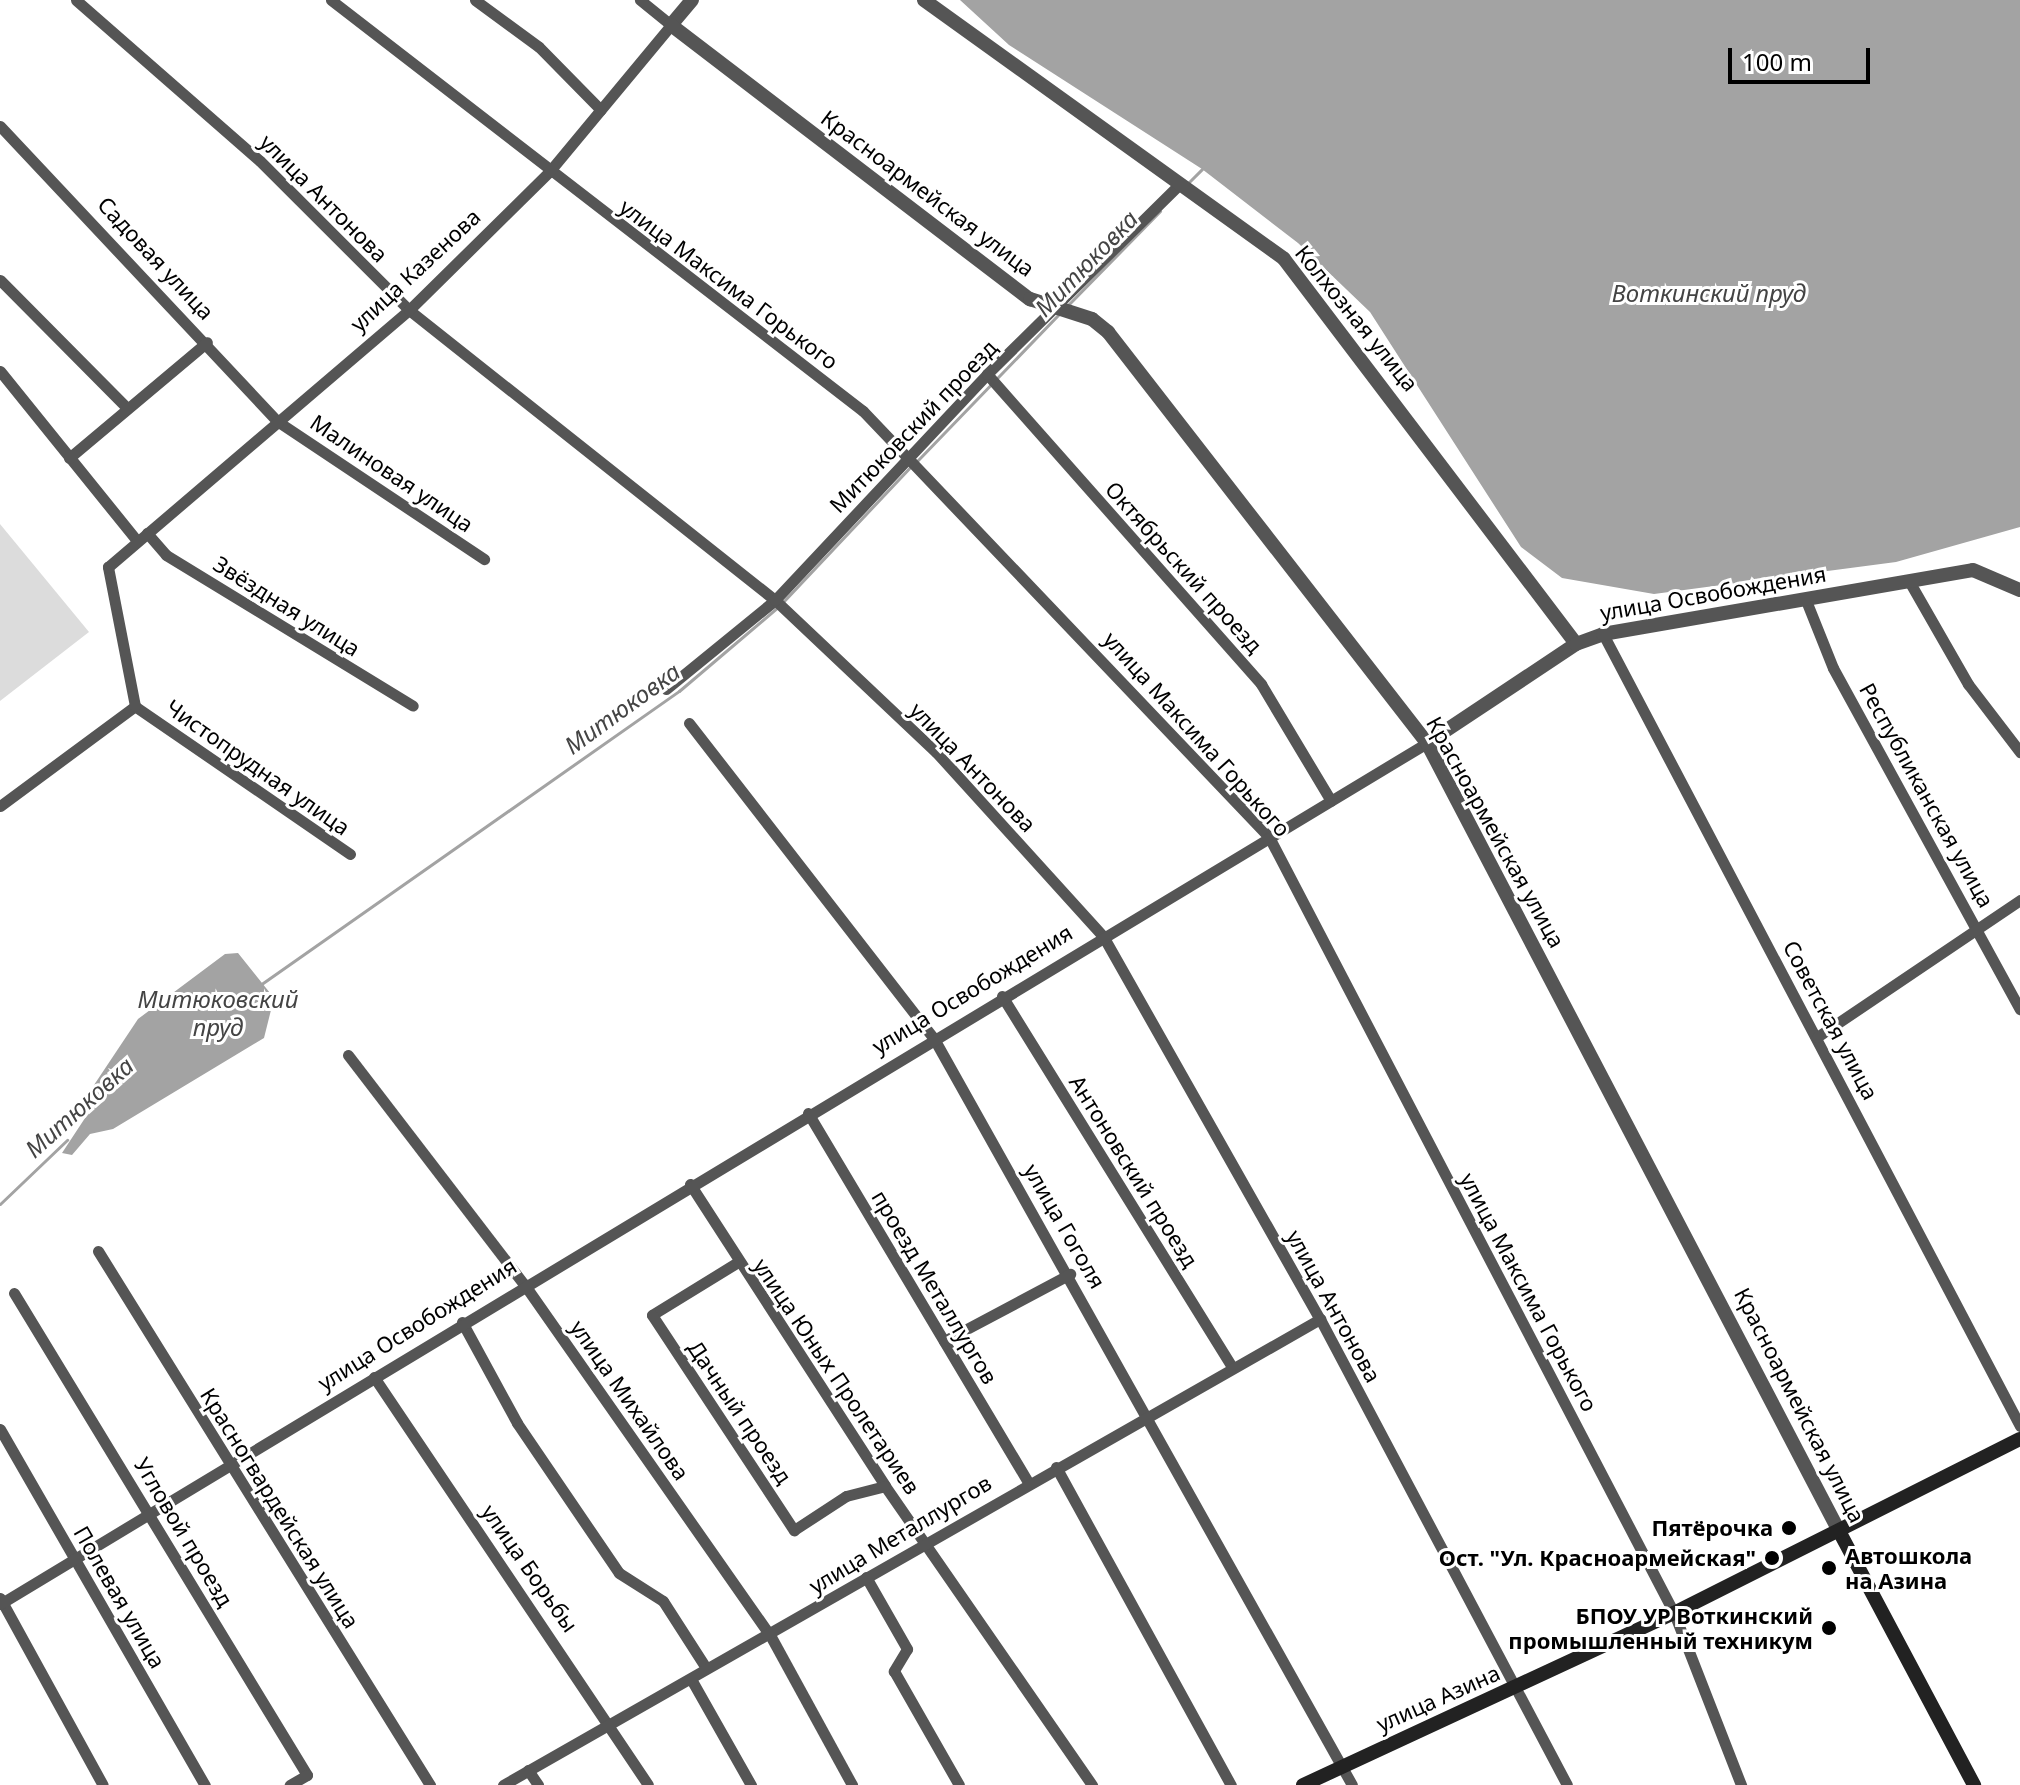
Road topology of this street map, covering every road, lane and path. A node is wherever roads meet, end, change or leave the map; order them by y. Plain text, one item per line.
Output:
1 (76, 0) edge
2 (331, 0) edge
3 (475, 0) edge
4 (640, 0) edge
5 (692, 0) edge
6 (924, 0) edge
7 (671, 25) junction
8 (601, 110) junction
9 (0, 126) edge
10 (549, 172) junction
11 (1181, 183) junction
12 (0, 280) edge
13 (409, 310) junction
14 (1055, 311) junction
15 (207, 342) junction
16 (0, 371) edge
17 (987, 374) junction
18 (125, 406) junction
19 (277, 421) junction
20 (69, 458) junction
21 (914, 461) junction
22 (142, 537) junction
23 (484, 559) dead end
24 (1909, 581) junction
25 (2019, 590) edge
26 (1805, 598) junction
27 (778, 604) junction
28 (1603, 634) junction
29 (1576, 644) junction
30 (666, 689) dead end
31 (135, 706) junction
32 (413, 706) dead end
33 (689, 723) dead end
34 (1427, 743) junction
35 (2020, 752) edge
36 (1331, 801) junction
37 (0, 806) edge
38 (1269, 837) junction
39 (350, 854) dead end
40 (2020, 900) edge
41 (1980, 930) junction
42 (1103, 936) junction
43 (1002, 996) junction
44 (2020, 1009) edge
45 (933, 1037) junction
46 (1817, 1037) junction
47 (348, 1055) dead end
48 (808, 1113) junction
49 (690, 1184) junction
50 (98, 1251) dead end
51 (738, 1262) junction
52 (1070, 1274) junction
53 (524, 1284) junction
54 (14, 1293) dead end
55 (1320, 1319) junction
56 (462, 1322) junction
57 (944, 1341) junction
58 (1231, 1366) junction
59 (374, 1377) junction
60 (1149, 1411) junction
61 (2020, 1426) edge
62 (0, 1429) edge
63 (2020, 1439) edge
64 (228, 1465) junction
65 (1056, 1467) junction
66 (1028, 1482) junction
67 (885, 1486) junction
68 (150, 1513) junction
69 (1839, 1531) junction
70 (924, 1543) junction
71 (73, 1556) junction
72 (866, 1577) junction
73 (1, 1601) edge
74 (1674, 1613) junction
75 (770, 1635) junction
76 (706, 1668) junction
77 (691, 1679) junction
78 (1516, 1687) junction
79 (613, 1723) junction
80 (1342, 1766) junction
81 (528, 1770) junction
82 (103, 1785) edge
83 (205, 1785) edge
84 (290, 1785) edge
85 (430, 1785) edge
86 (503, 1785) edge
87 (538, 1785) edge
88 (648, 1785) edge
89 (751, 1785) edge
90 (852, 1785) edge
91 (959, 1785) edge
92 (1092, 1785) edge
93 (1231, 1785) edge
94 (1303, 1785) edge
95 (1352, 1785) edge
96 (1567, 1785) edge
97 (1741, 1785) edge
98 (1974, 1785) edge

1 - 13 street, улица Антонова
2 - 10 street, улица Максима Горького
3 - 8 street
4 - 7 street, Красноармейская улица
5 - 7 street, улица Казенова
6 - 11 street, Колхозная улица
7 - 8 street, улица Казенова
7 - 14 street, Красноармейская улица
8 - 10 street, улица Казенова
9 - 15 street, Садовая улица
10 - 13 street, улица Казенова
10 - 21 street, улица Максима Горького
11 - 14 street, Митюковский проезд
11 - 29 street, Колхозная улица
12 - 18 street
13 - 19 street, улица Казенова
13 - 27 street, улица Антонова
14 - 17 street, Митюковский проезд
14 - 34 street, Красноармейская улица
15 - 18 street
15 - 19 street, Садовая улица
16 - 20 street, Звёздная улица
17 - 21 street, Митюковский проезд
17 - 36 street, Октябрьский проезд
18 - 20 street
19 - 22 street, улица Казенова
19 - 23 street, Малиновая улица
20 - 22 street, Звёздная улица
21 - 27 street, Митюковский проезд
21 - 38 street, улица Максима Горького
22 - 31 street, Чистопрудная улица
22 - 32 street, Звёздная улица
24 - 25 street, улица Освобождения
24 - 26 street, улица Освобождения
24 - 35 street
26 - 28 street, улица Освобождения
26 - 41 street, Республиканская улица
27 - 30 street, Митюковский проезд
27 - 42 street, улица Антонова
28 - 29 street, улица Освобождения
28 - 46 street, Советская улица
29 - 34 street, улица Освобождения
31 - 37 street
31 - 39 street, Чистопрудная улица
33 - 45 street, улица Гоголя
34 - 36 street, улица Освобождения
34 - 69 street, Красноармейская улица
36 - 38 street, улица Освобождения
38 - 42 street, улица Освобождения
38 - 74 street, улица Максима Горького
40 - 41 street
41 - 44 street, Республиканская улица
41 - 46 street
42 - 43 street, улица Освобождения
42 - 55 street, улица Антонова
43 - 45 street, улица Освобождения
43 - 58 street, Антоновский проезд
45 - 48 street, улица Освобождения
45 - 52 street, улица Гоголя
46 - 61 street, Советская улица
47 - 53 street, улица Михайлова
48 - 49 street, улица Освобождения
48 - 57 street, проезд Металлургов
49 - 51 street, улица Юных Пролетариев
49 - 53 street, улица Освобождения
50 - 64 street, Красногвардейская улица
51 - 67 street, улица Юных Пролетариев
51 - 67 street, Дачный проезд
52 - 57 street
52 - 60 street, улица Гоголя
53 - 56 street, улица Освобождения
53 - 75 street, улица Михайлова
54 - 68 street, Угловой проезд
55 - 58 street, улица Металлургов
55 - 78 street, улица Антонова
56 - 59 street, улица Освобождения
56 - 76 street
57 - 66 street, проезд Металлургов
58 - 60 street, улица Металлургов
59 - 64 street, улица Освобождения
59 - 79 street, улица Борьбы
60 - 65 street, улица Металлургов
60 - 80 street, улица Гоголя
62 - 71 street, Полевая улица
63 - 69 main road, улица Азина
64 - 68 street, улица Освобождения
64 - 85 street, Красногвардейская улица
65 - 66 street, улица Металлургов
65 - 93 street
66 - 70 street, улица Металлургов
67 - 70 street, улица Юных Пролетариев
68 - 71 street, улица Освобождения
68 - 84 street, Угловой проезд
69 - 74 main road, улица Азина
69 - 98 main road, Красноармейская улица
70 - 72 street, улица Металлургов
70 - 92 street, улица Юных Пролетариев
71 - 73 street, улица Освобождения
71 - 83 street, Полевая улица
72 - 75 street, улица Металлургов
72 - 91 street
73 - 82 street
74 - 78 main road, улица Азина
74 - 97 street, улица Максима Горького
75 - 76 street, улица Металлургов
75 - 90 street, улица Михайлова
76 - 77 street, улица Металлургов
77 - 79 street, улица Металлургов
77 - 89 street
78 - 80 main road, улица Азина
78 - 96 street, улица Антонова
79 - 81 street, улица Металлургов
79 - 88 street, улица Борьбы
80 - 94 main road, улица Азина
80 - 95 street, улица Гоголя
81 - 86 street, улица Металлургов
81 - 87 street

